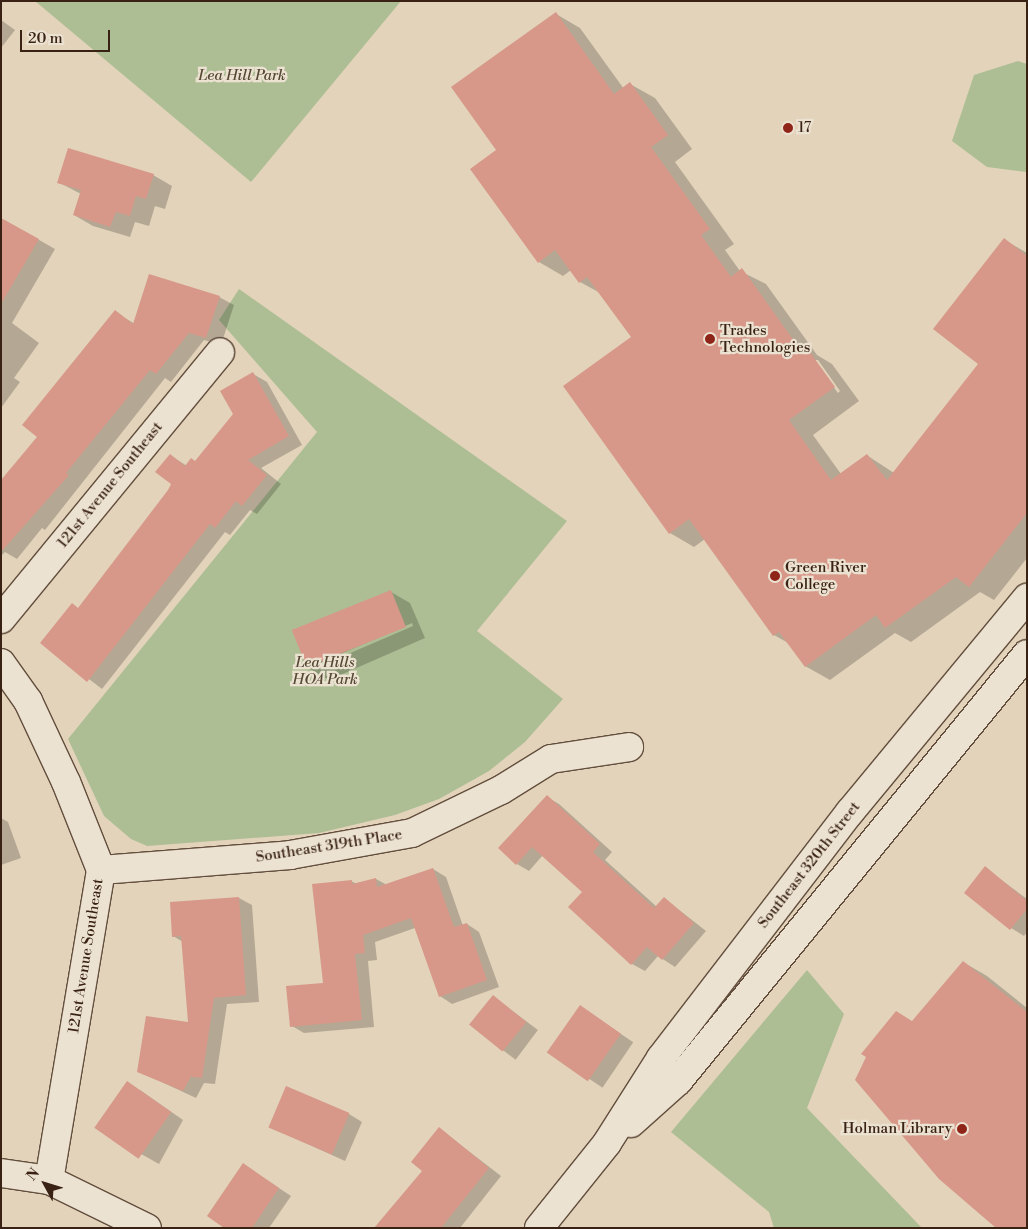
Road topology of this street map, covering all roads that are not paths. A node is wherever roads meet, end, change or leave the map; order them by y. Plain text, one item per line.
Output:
1 (220, 352) dead end
2 (1027, 598) edge
3 (1, 619) edge
4 (1027, 654) edge
5 (1, 663) edge
6 (629, 747) dead end
7 (100, 870) junction
8 (607, 1143) junction
9 (1, 1172) edge
10 (49, 1180) junction
11 (147, 1228) edge
12 (539, 1228) edge

1 - 3 street, 121st Avenue Southeast
2 - 8 street, Southeast 320th Street
4 - 8 street, Southeast 320th Street
5 - 7 street, 121st Avenue Southeast
6 - 7 street, Southeast 319th Place
7 - 10 street, 121st Avenue Southeast
8 - 12 street, Southeast 320th Street
9 - 10 street
10 - 11 street

